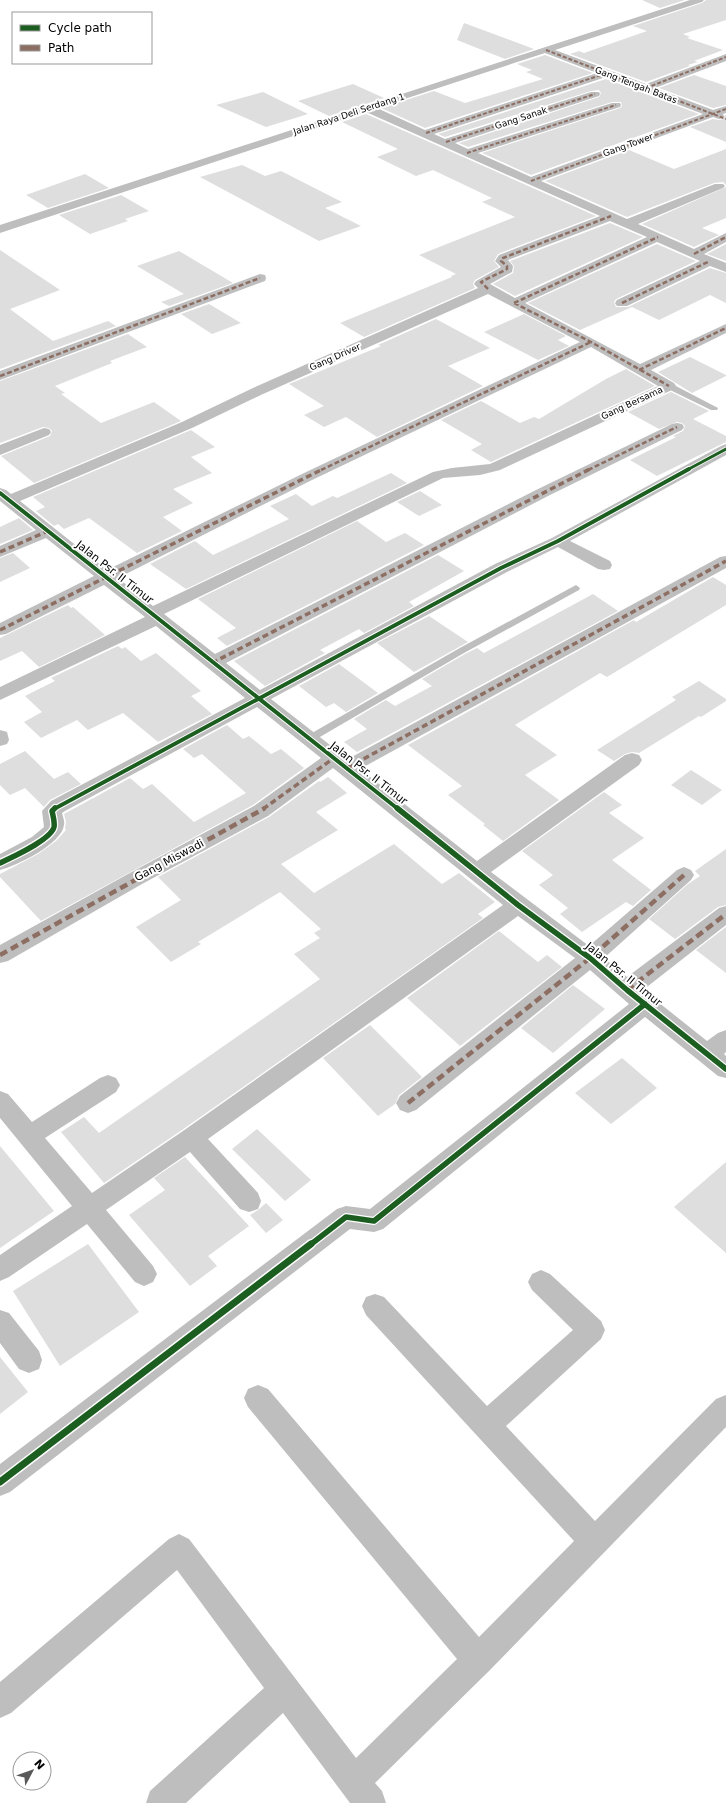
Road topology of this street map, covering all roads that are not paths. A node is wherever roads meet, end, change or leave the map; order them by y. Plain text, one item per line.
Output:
1 (699, 0) edge
2 (546, 50) junction
3 (726, 57) edge
4 (607, 73) junction
5 (646, 88) junction
6 (595, 94) dead end
7 (616, 105) dead end
8 (367, 108) junction
9 (726, 109) edge
10 (713, 114) junction
11 (726, 119) edge
12 (426, 133) junction
13 (446, 142) junction
14 (468, 153) junction
15 (531, 181) junction
16 (719, 186) dead end
17 (611, 216) junction
18 (627, 224) junction
19 (0, 229) edge
20 (726, 237) edge
21 (658, 238) junction
22 (694, 254) junction
23 (710, 261) junction
24 (726, 268) edge
25 (260, 278) dead end
26 (488, 289) junction
27 (622, 302) dead end
28 (514, 303) junction
29 (726, 328) edge
30 (591, 342) junction
31 (638, 370) junction
32 (0, 376) edge
33 (669, 386) junction
34 (714, 408) dead end
35 (678, 427) dead end
36 (44, 432) dead end
37 (726, 449) edge
38 (0, 450) edge
39 (5, 496) edge
40 (48, 531) junction
41 (558, 541) junction
42 (0, 552) edge
43 (726, 561) edge
44 (604, 565) dead end
45 (106, 576) junction
46 (576, 588) dead end
47 (155, 616) junction
48 (0, 630) edge
49 (212, 663) junction
50 (0, 694) edge
51 (258, 698) junction
52 (0, 736) edge
53 (309, 739) junction
54 (0, 740) edge
55 (632, 760) dead end
56 (341, 763) junction
57 (0, 862) edge
58 (477, 872) junction
59 (684, 875) dead end
60 (518, 905) junction
61 (726, 914) edge
62 (0, 955) edge
63 (590, 958) junction
64 (636, 997) junction
65 (726, 1039) edge
66 (707, 1054) junction
67 (726, 1069) edge
68 (108, 1085) dead end
69 (0, 1101) edge
70 (408, 1103) dead end
71 (29, 1136) junction
72 (192, 1138) junction
73 (249, 1201) dead end
74 (89, 1208) junction
75 (0, 1269) edge
76 (144, 1274) dead end
77 (541, 1282) dead end
78 (375, 1306) dead end
79 (0, 1322) edge
80 (29, 1360) dead end
81 (258, 1398) dead end
82 (726, 1408) edge
83 (487, 1425) junction
84 (0, 1482) edge
85 (595, 1542) junction
86 (478, 1660) junction
87 (285, 1690) junction
88 (0, 1702) edge
89 (362, 1793) edge
90 (162, 1803) edge

1 - 2 street, Jalan Raya Deli Serdang 1
2 - 4 street, Gang Tengah Batas
2 - 8 street, Jalan Raya Deli Serdang 1
3 - 5 street
4 - 5 street, Gang Tengah Batas
4 - 12 street
5 - 10 street, Gang Tengah Batas
6 - 13 street, Gang Sanak
7 - 14 street
8 - 12 street
8 - 19 street, Jalan Raya Deli Serdang 1
9 - 10 street, Gang Tower
10 - 11 street, Gang Tengah Batas
10 - 15 street, Gang Tower
12 - 13 street
13 - 14 street
14 - 15 street
15 - 17 street
16 - 18 street
17 - 18 street
17 - 26 street
18 - 21 street
20 - 22 street
21 - 22 street
21 - 28 street
22 - 23 street
23 - 24 street
23 - 27 street
25 - 32 street
26 - 28 street
26 - 39 street, Gang Driver
28 - 30 street, Gang Bersama
29 - 31 street
30 - 31 street, Gang Bersama
30 - 45 street
31 - 33 street, Gang Bersama
33 - 34 lane
33 - 47 street, Gang Bersama
35 - 49 street
36 - 38 street
37 - 41 street
39 - 40 street, Jalan Psr. II Timur
40 - 42 street
40 - 45 street, Jalan Psr. II Timur
41 - 44 street
41 - 51 street
43 - 56 street, Gang Miswadi
45 - 47 street, Jalan Psr. II Timur
45 - 48 street
46 - 53 lane
47 - 49 street, Jalan Psr. II Timur
47 - 50 street, Gang Bersama
49 - 51 street, Jalan Psr. II Timur
51 - 53 street, Jalan Psr. II Timur
51 - 57 street
52 - 54 street
53 - 56 street, Jalan Psr. II Timur
55 - 58 street
56 - 58 street, Jalan Psr. II Timur
56 - 62 street, Gang Miswadi
58 - 60 street, Jalan Psr. II Timur
59 - 63 street
60 - 63 street, Jalan Psr. II Timur
60 - 72 street
61 - 64 street
63 - 64 street, Jalan Psr. II Timur
63 - 70 street
64 - 66 street, Jalan Psr. II Timur
64 - 84 street
65 - 66 street
66 - 67 street, Jalan Psr. II Timur
68 - 71 street
69 - 71 street
71 - 74 street
72 - 73 street
72 - 74 street
74 - 75 street
74 - 76 street
77 - 83 street
78 - 83 street
79 - 80 street
81 - 86 street
82 - 85 street
83 - 85 street
85 - 86 street
86 - 89 street
87 - 88 street
87 - 89 street
87 - 90 street

